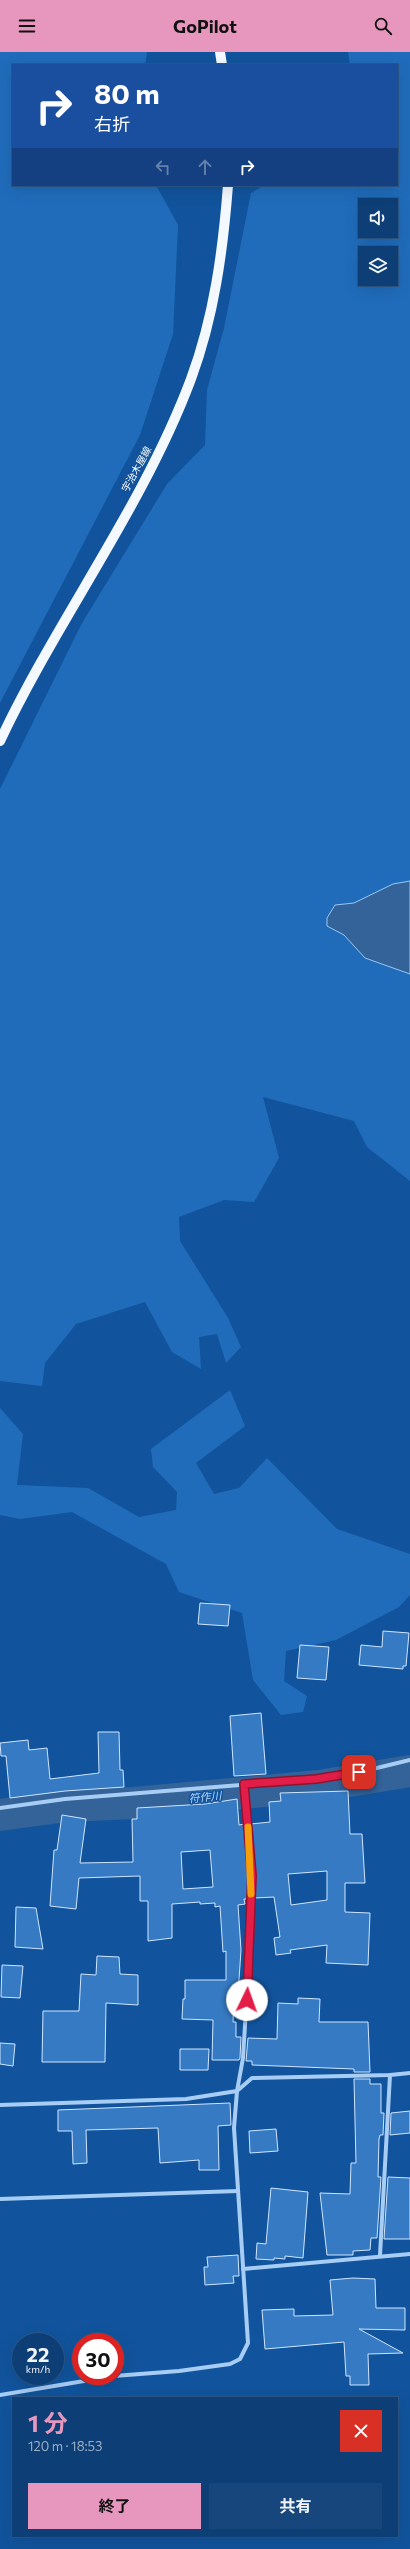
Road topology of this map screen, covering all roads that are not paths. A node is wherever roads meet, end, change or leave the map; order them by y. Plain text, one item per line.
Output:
1 (220, 52) edge
2 (222, 64) edge
3 (228, 186) edge
4 (0, 741) edge
5 (410, 1760) edge
6 (244, 1784) junction
7 (0, 1808) edge
8 (410, 2072) edge
9 (390, 2075) junction
10 (237, 2091) junction
11 (0, 2105) edge
12 (238, 2191) junction
13 (0, 2199) edge
14 (410, 2254) edge
15 (380, 2256) junction
16 (243, 2269) junction
17 (0, 2395) edge

1 - 2 main road
3 - 4 main road, 宇治木屋線
5 - 6 street
6 - 7 street
6 - 10 street
8 - 9 street
9 - 10 street
9 - 15 street
10 - 11 street
10 - 12 street
12 - 13 street
12 - 16 street
14 - 15 street
15 - 16 street
16 - 17 street

